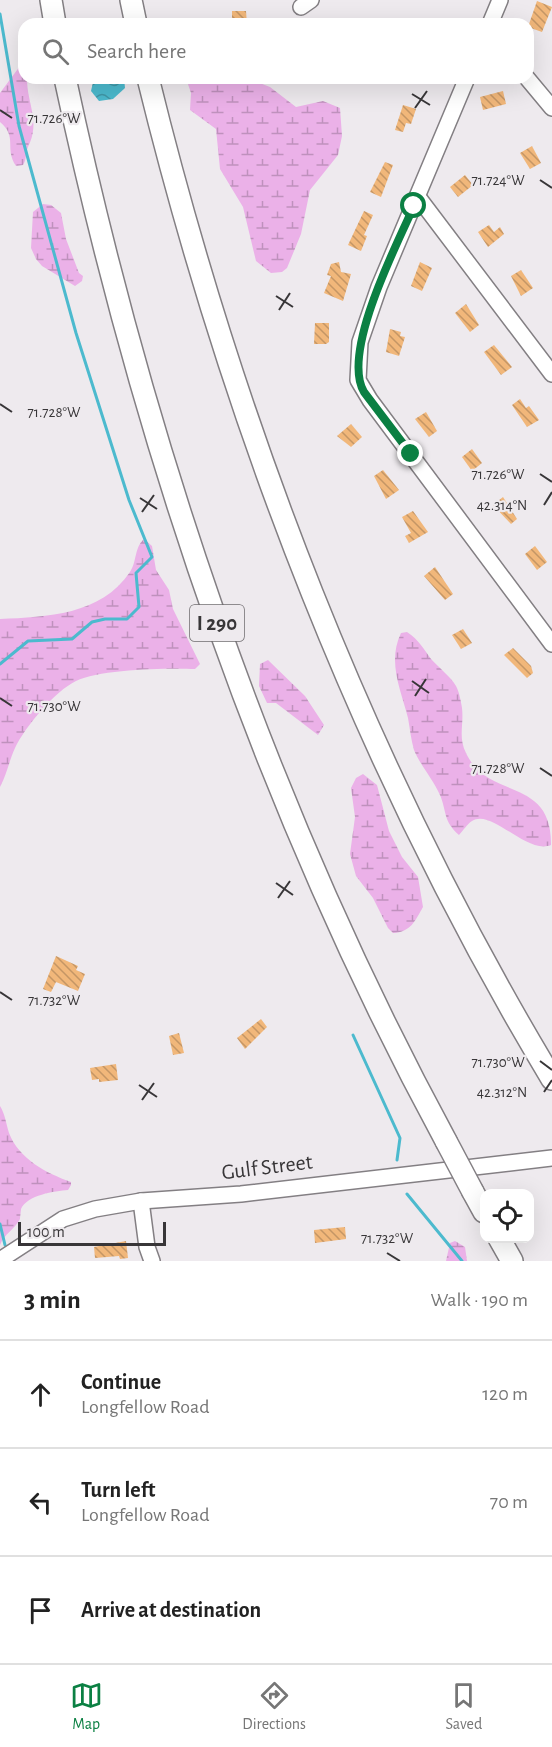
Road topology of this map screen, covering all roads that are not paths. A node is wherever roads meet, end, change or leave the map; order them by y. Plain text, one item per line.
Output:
1 (51, 0) edge
2 (131, 0) edge
3 (500, 0) edge
4 (54, 18) edge
5 (135, 18) edge
6 (492, 18) edge
7 (66, 84) edge
8 (150, 84) edge
9 (465, 84) edge
10 (532, 84) edge
11 (552, 108) edge
12 (418, 197) junction
13 (552, 374) edge
14 (552, 644) edge
15 (552, 1079) edge
16 (552, 1158) edge
17 (141, 1201) junction
18 (480, 1204) edge
19 (501, 1243) edge
20 (0, 1260) edge
21 (152, 1261) edge
22 (512, 1261) edge

1 - 4 highway
2 - 5 highway
3 - 6 street
7 - 18 highway, I 290, bridge
8 - 15 highway
9 - 12 street
10 - 11 street
12 - 13 street
12 - 14 street
16 - 17 street, Gulf Street
17 - 20 street, Gulf Street
17 - 21 street
19 - 22 highway

